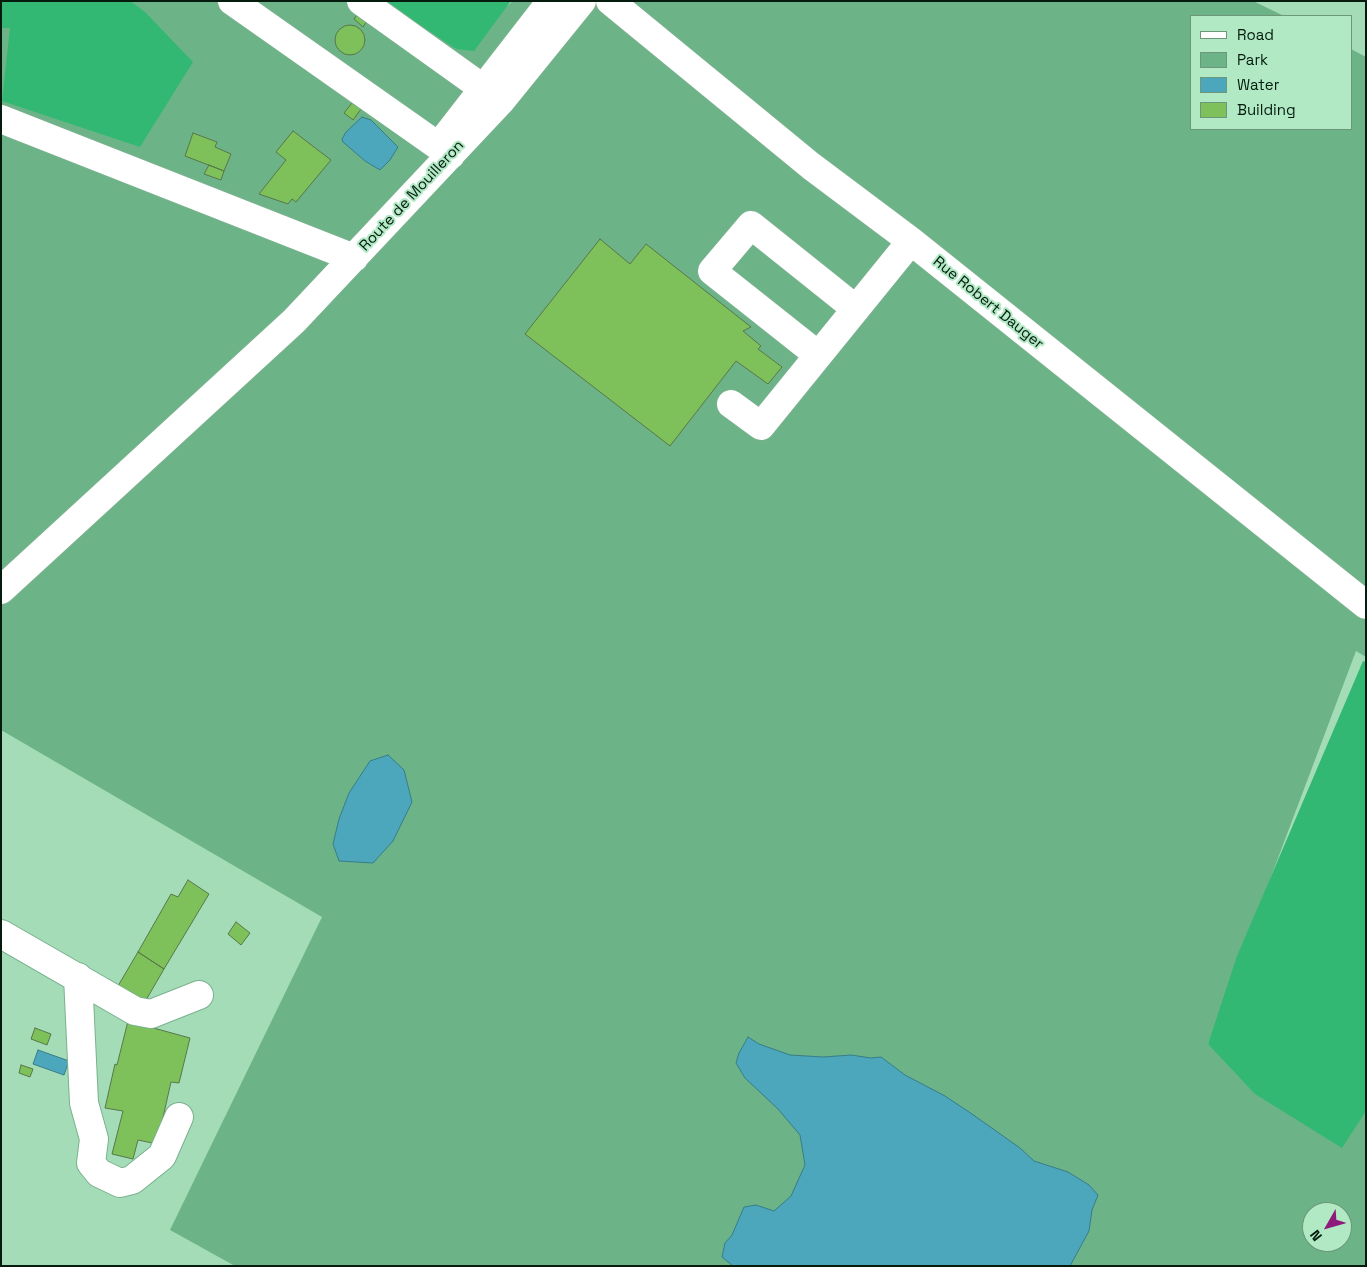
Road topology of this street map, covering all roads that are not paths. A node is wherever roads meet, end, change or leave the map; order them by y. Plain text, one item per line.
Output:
1 (232, 1) edge
2 (361, 1) edge
3 (582, 1) edge
4 (610, 1) edge
5 (550, 4) edge
6 (492, 94) junction
7 (1, 119) edge
8 (445, 150) junction
9 (911, 241) junction
10 (354, 258) junction
11 (856, 309) junction
12 (818, 354) junction
13 (731, 404) dead end
14 (1, 590) edge
15 (1366, 605) edge
16 (1, 934) edge
17 (78, 978) junction
18 (199, 995) dead end
19 (179, 1117) dead end

1 - 8 street
2 - 6 street
3 - 6 street, Route de Mouilleron
4 - 9 street, Rue Robert Dauger
5 - 6 street, Route de Mouilleron
6 - 8 street, Route de Mouilleron
7 - 10 street
8 - 10 street, Route de Mouilleron
9 - 11 street
9 - 15 street, Rue Robert Dauger
10 - 14 street, Route de Mouilleron
11 - 12 street
11 - 12 street
12 - 13 street
16 - 17 street
17 - 18 street
17 - 19 street

